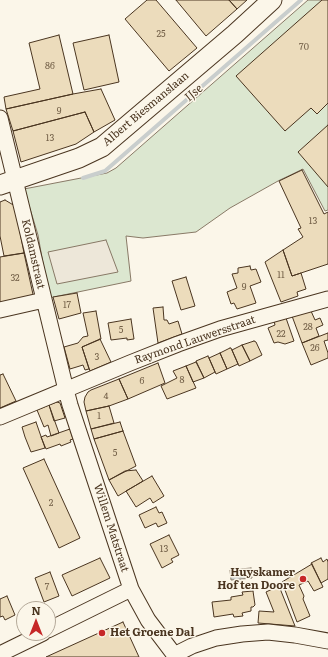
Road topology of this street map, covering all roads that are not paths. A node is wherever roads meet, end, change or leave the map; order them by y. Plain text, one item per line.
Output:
1 (272, 0) edge
2 (0, 118) edge
3 (8, 183) edge
4 (328, 299) edge
5 (44, 300) junction
6 (0, 310) edge
7 (66, 390) junction
8 (0, 417) edge
9 (131, 589) junction
10 (56, 626) edge
11 (26, 641) edge
12 (328, 641) edge
13 (0, 654) edge
14 (175, 656) edge

1 - 3 main road, Albert Biesmanslaan
2 - 3 street, Koldamstraat
3 - 5 street, Koldamstraat
4 - 7 street, Raymond Lauwersstraat
5 - 6 street
5 - 7 street, Koldamstraat
7 - 8 street, Raymond Lauwersstraat
7 - 9 street, Willem Matstraat
9 - 10 street
9 - 14 street, Willem Matstraat
11 - 13 street
12 - 14 street

